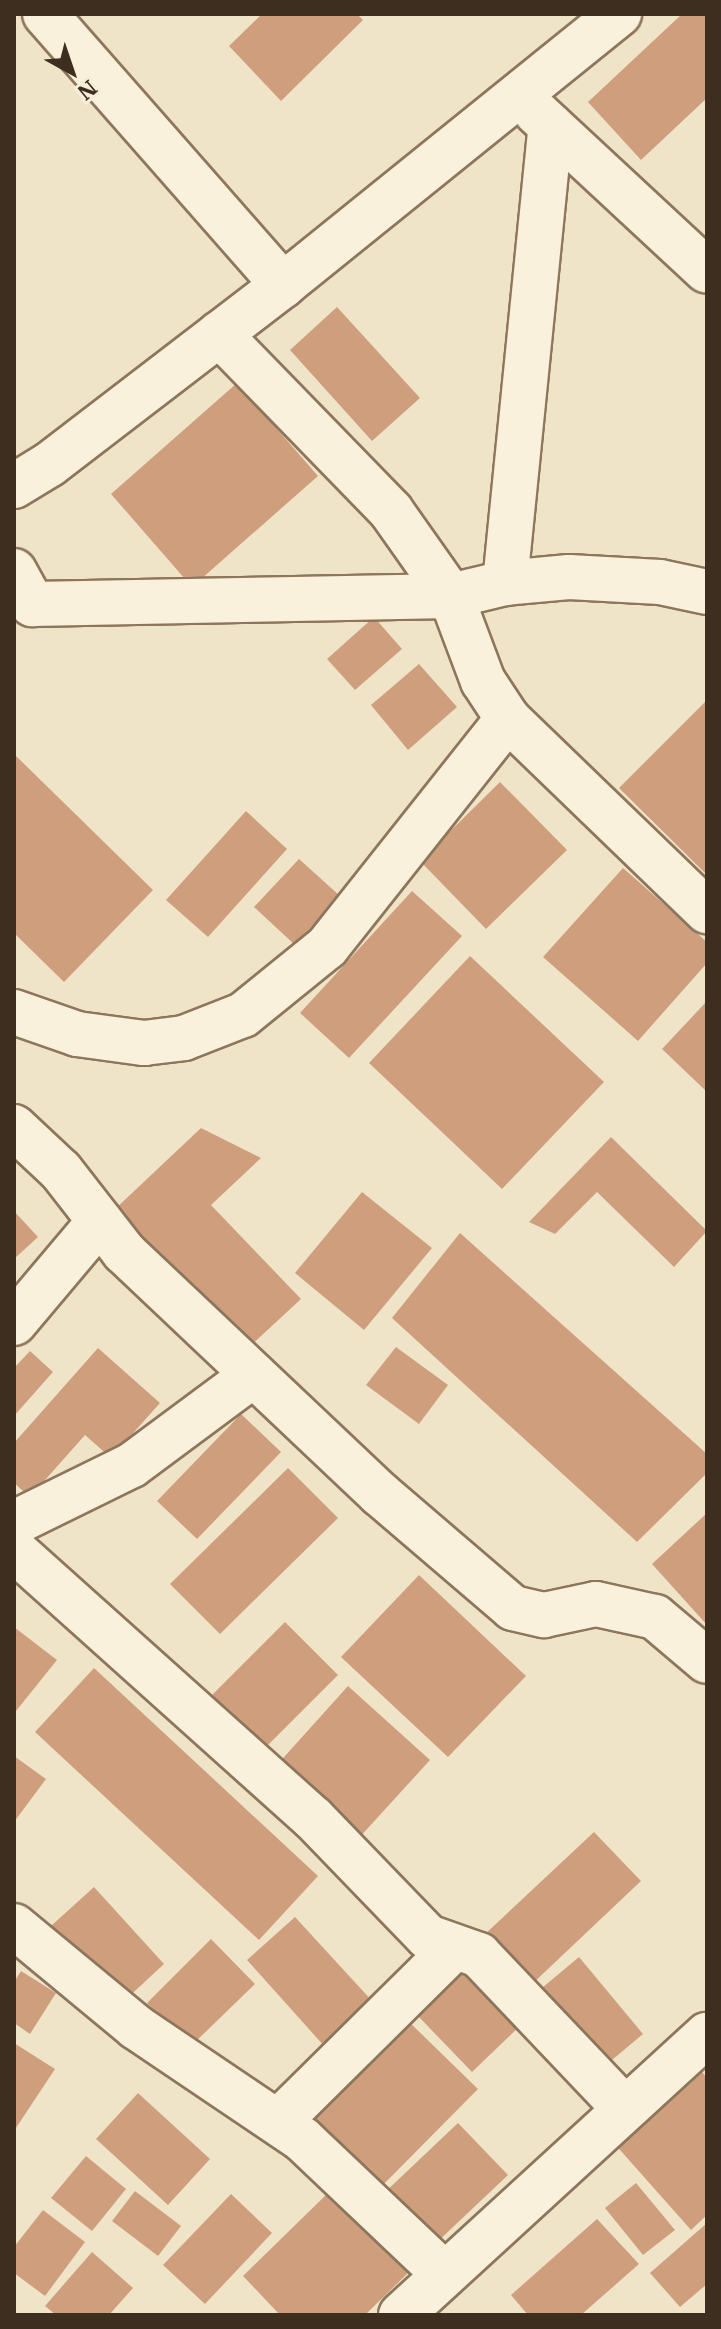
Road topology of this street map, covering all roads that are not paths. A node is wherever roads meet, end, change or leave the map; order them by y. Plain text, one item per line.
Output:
1 (45, 14) edge
2 (619, 14) edge
3 (518, 94) junction
4 (551, 126) junction
5 (707, 271) edge
6 (283, 285) junction
7 (219, 334) junction
8 (14, 486) edge
9 (14, 571) edge
10 (505, 583) junction
11 (707, 592) edge
12 (451, 596) junction
13 (508, 719) junction
14 (707, 911) edge
15 (14, 1012) edge
16 (14, 1127) edge
17 (100, 1221) junction
18 (14, 1323) edge
19 (253, 1375) junction
20 (14, 1523) edge
21 (14, 1550) edge
22 (707, 1661) edge
23 (14, 1926) edge
24 (454, 1948) junction
25 (707, 2035) edge
26 (623, 2107) junction
27 (278, 2122) junction
28 (443, 2273) junction
29 (401, 2315) edge

1 - 6 street
2 - 3 street
3 - 4 street
3 - 6 street
4 - 5 street
4 - 10 street
6 - 7 street
7 - 8 street
7 - 12 street
9 - 12 street
10 - 11 street
10 - 12 street
12 - 13 street
13 - 14 street
13 - 15 street
16 - 17 street
17 - 18 street
17 - 19 street
19 - 20 street
19 - 22 street
21 - 24 street
23 - 27 street
24 - 26 street
24 - 27 street
25 - 26 street
26 - 28 street
27 - 28 street
28 - 29 street

